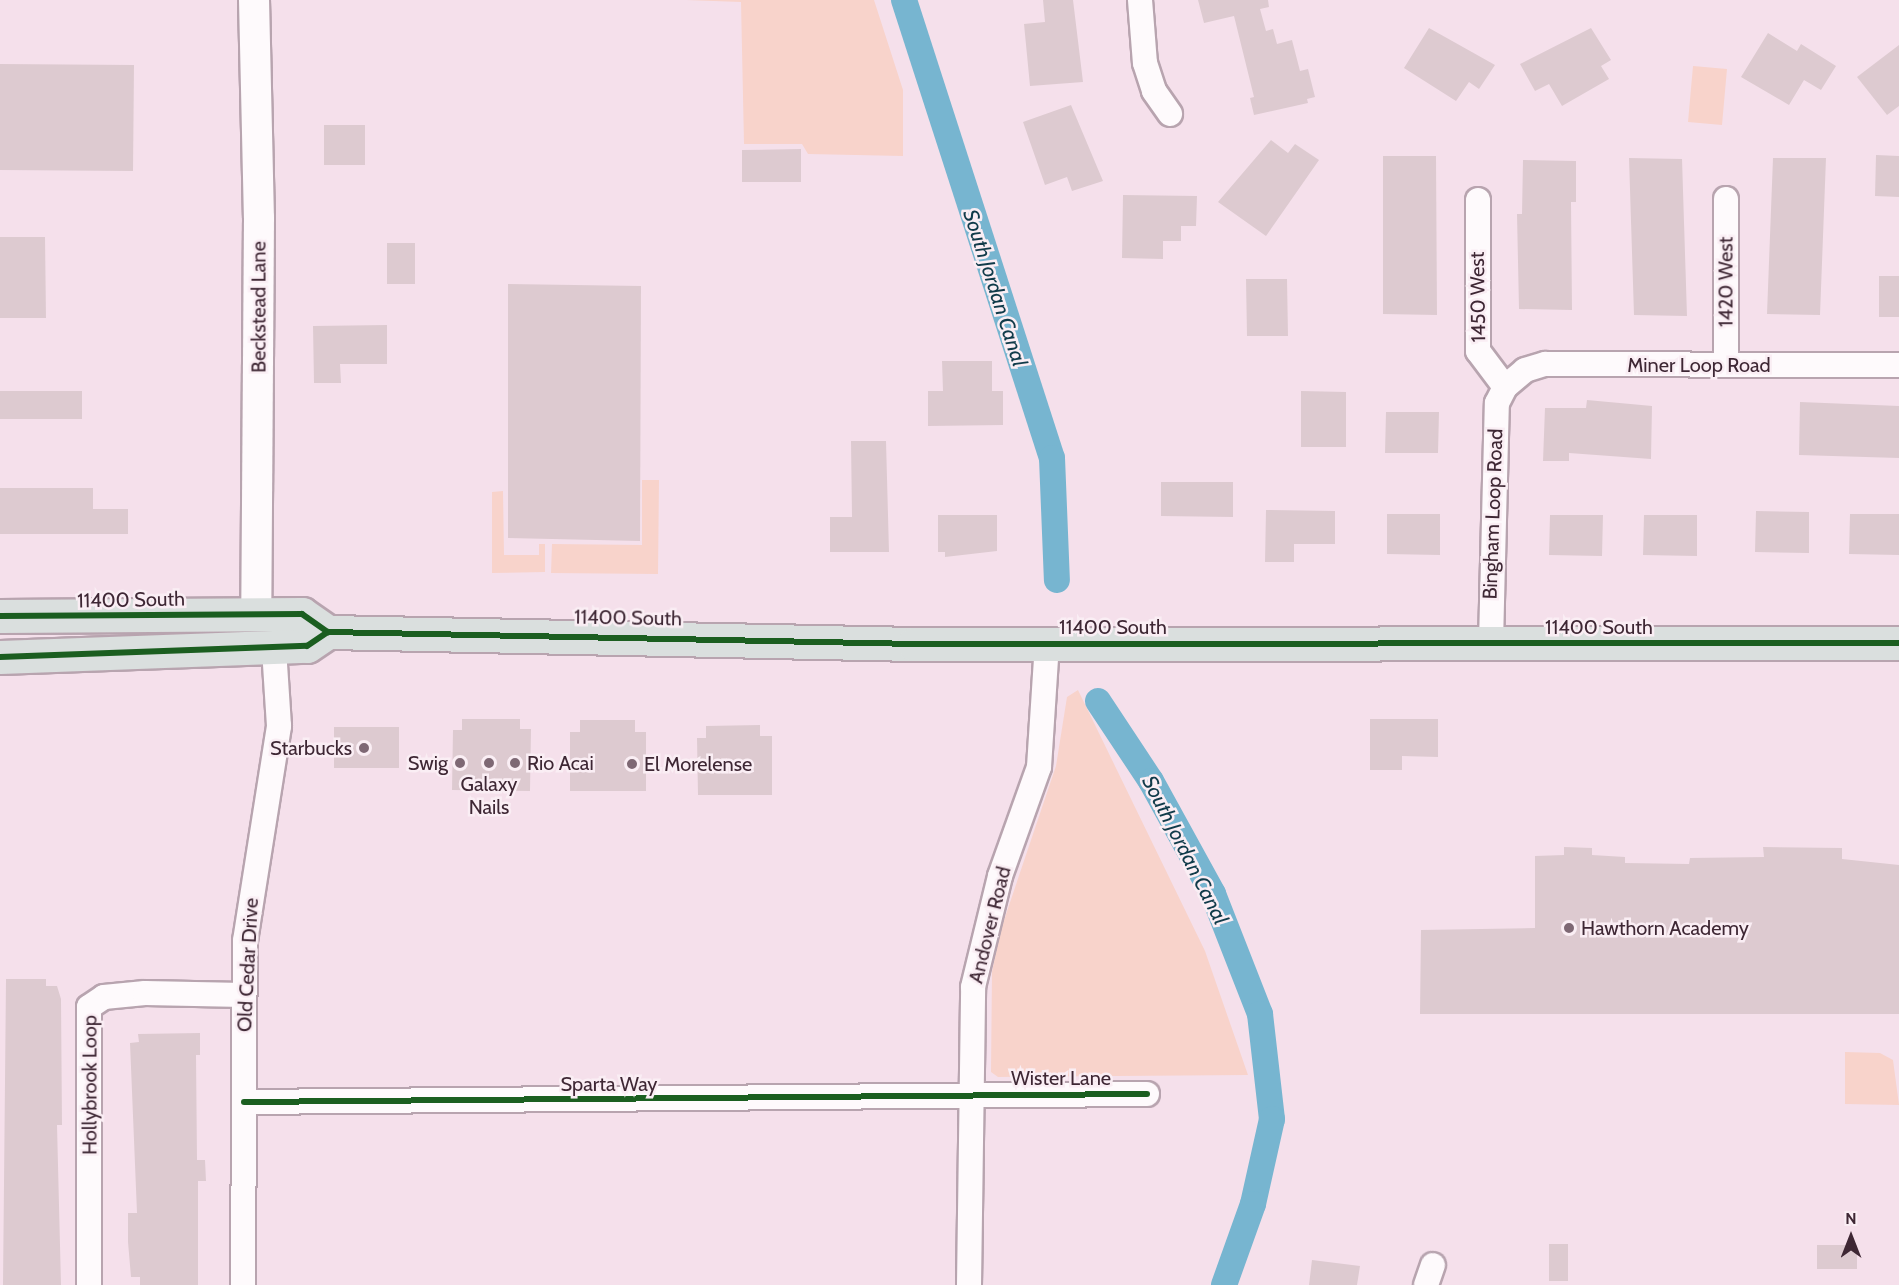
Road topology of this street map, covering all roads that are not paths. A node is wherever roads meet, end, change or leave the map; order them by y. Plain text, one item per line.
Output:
1 (254, 0) edge
2 (1140, 0) edge
3 (1170, 114) dead end
4 (1726, 199) dead end
5 (1478, 200) dead end
6 (1726, 365) junction
7 (1899, 365) edge
8 (1505, 387) junction
9 (256, 615) junction
10 (0, 616) edge
11 (328, 632) junction
12 (1047, 643) junction
13 (1491, 643) junction
14 (1899, 643) edge
15 (274, 649) junction
16 (0, 657) edge
17 (244, 994) junction
18 (1148, 1094) dead end
19 (974, 1095) junction
20 (244, 1102) junction
21 (89, 1285) edge
22 (243, 1285) edge
23 (969, 1285) edge

1 - 9 street, Beckstead Lane
2 - 3 street
4 - 6 street, 1420 West
5 - 8 street, 1450 West
6 - 7 street, Miner Loop Road
6 - 8 street, Miner Loop Road
8 - 13 street, Bingham Loop Road
9 - 10 main road, 11400 South
9 - 11 main road, 11400 South
11 - 12 main road, 11400 South
11 - 15 main road
12 - 13 main road, 11400 South
12 - 19 street, Andover Road
13 - 14 main road, 11400 South
15 - 16 main road
15 - 17 street, Old Cedar Drive
17 - 20 street, Old Cedar Drive
17 - 21 street, Hollybrook Loop
18 - 19 street, Wister Lane
19 - 20 street, Sparta Way
19 - 23 street, Andover Road
20 - 22 street, Old Cedar Drive

